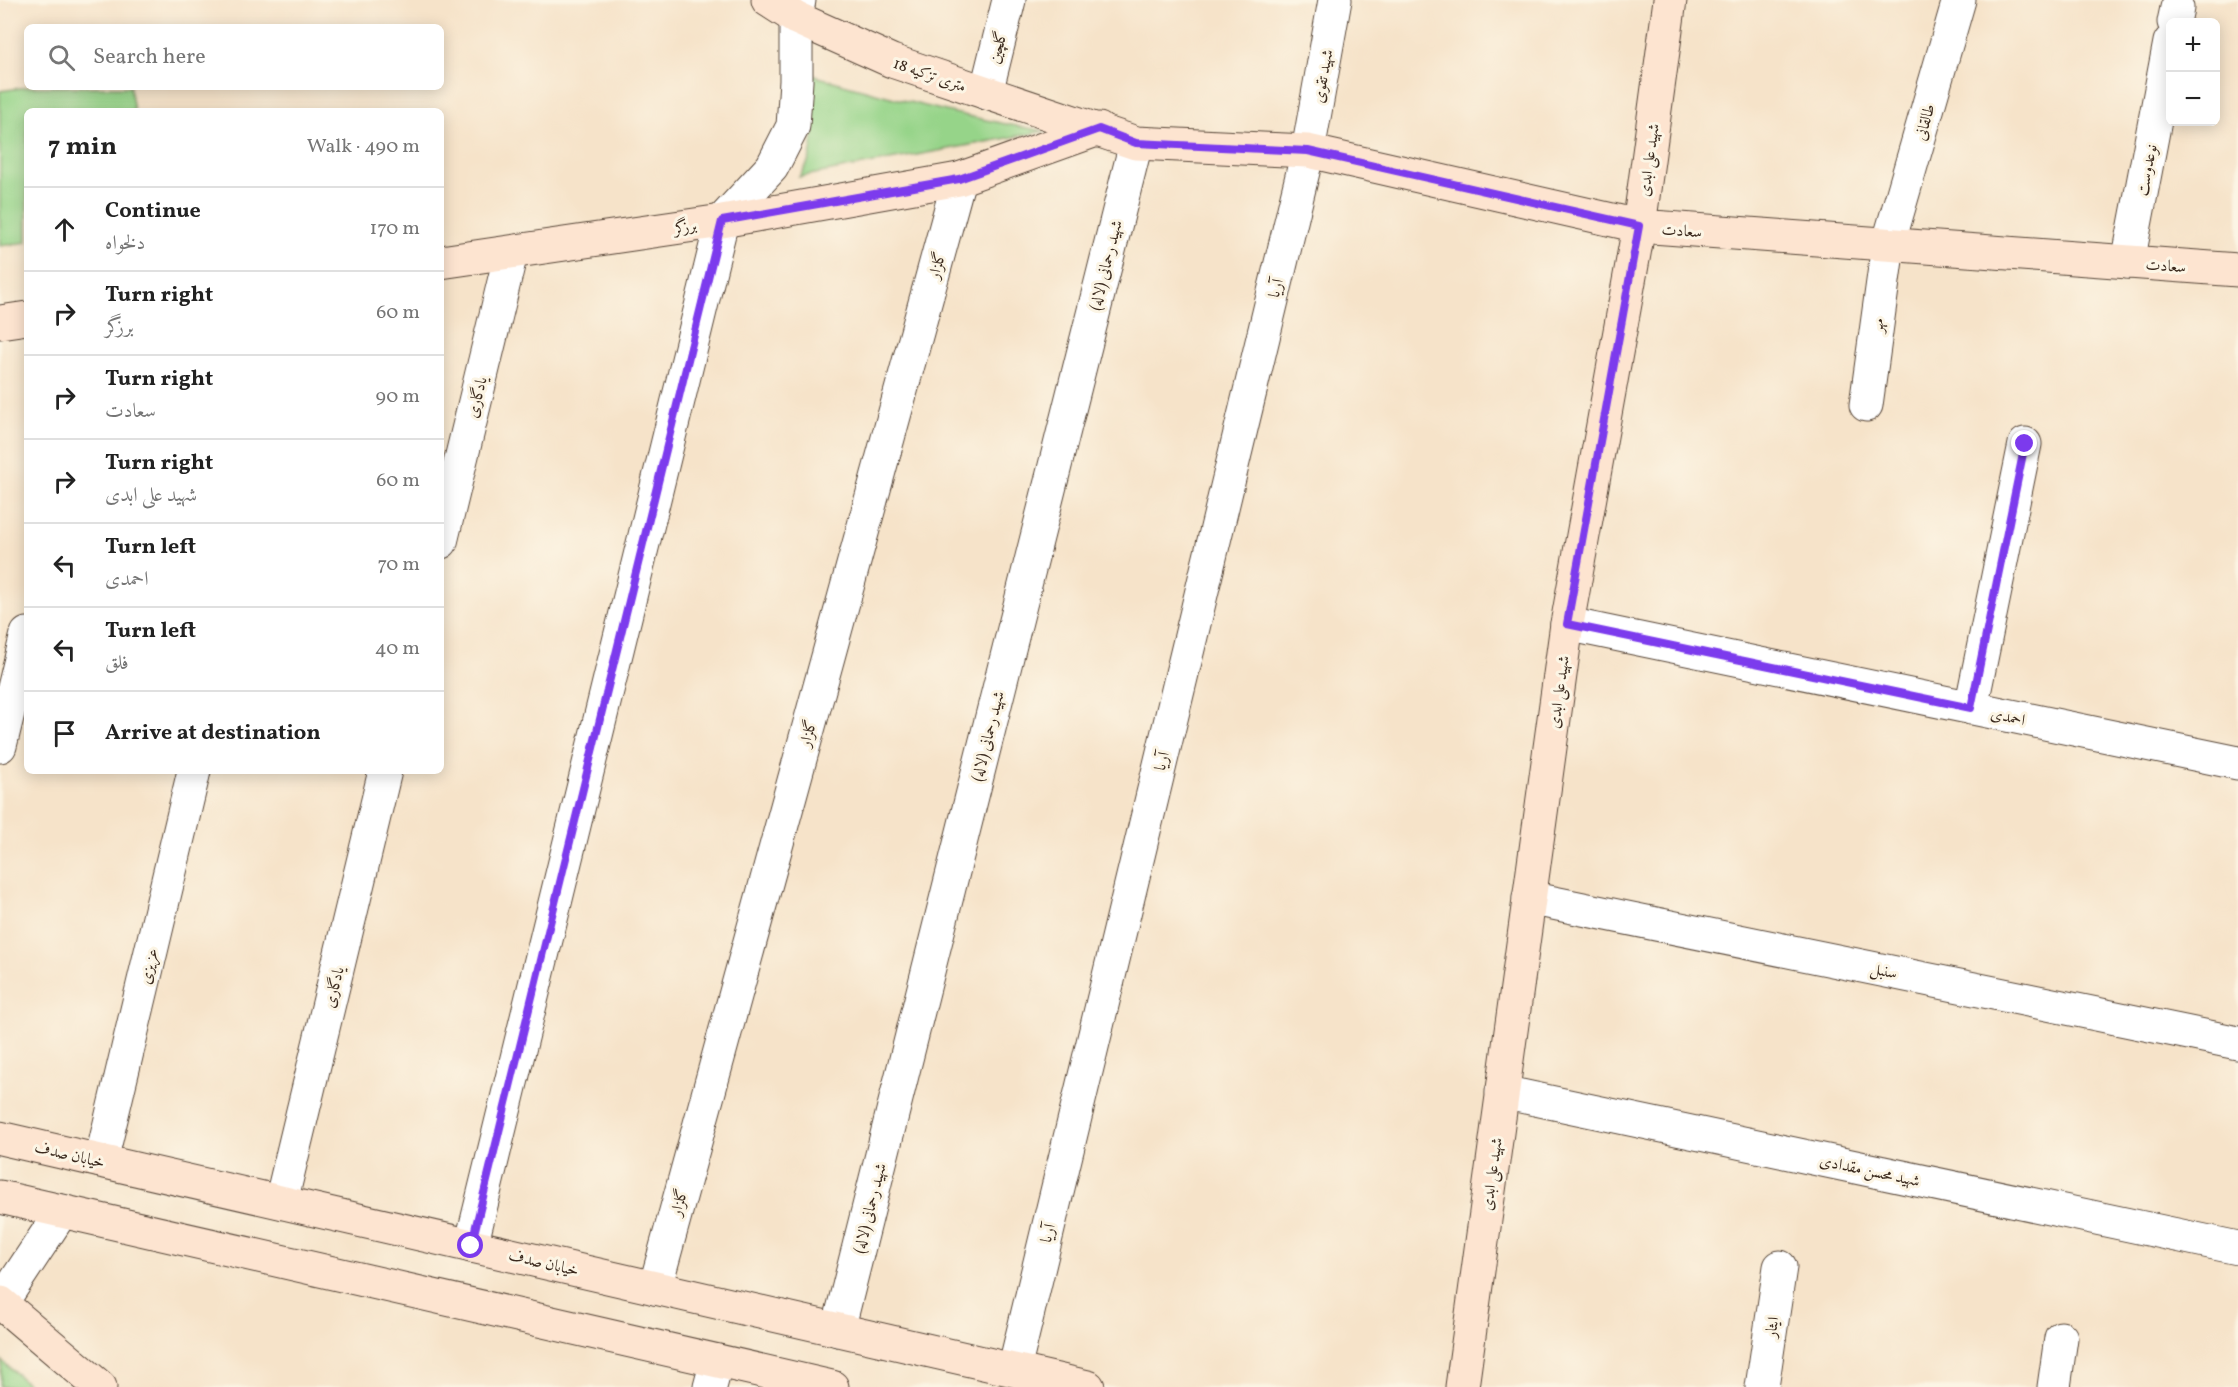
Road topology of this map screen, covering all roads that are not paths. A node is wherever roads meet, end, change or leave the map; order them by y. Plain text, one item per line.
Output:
1 (768, 0) edge
2 (1009, 0) edge
3 (1335, 0) edge
4 (1670, 0) edge
5 (1959, 0) edge
6 (798, 9) edge
7 (2166, 63) edge
8 (986, 93) junction
9 (1099, 129) junction
10 (1136, 143) junction
11 (1308, 151) junction
12 (959, 179) junction
13 (722, 221) junction
14 (1639, 226) junction
15 (1888, 245) junction
16 (511, 253) junction
17 (444, 262) edge
18 (2128, 262) junction
19 (2238, 270) edge
20 (24, 318) edge
21 (0, 321) edge
22 (1866, 405) dead end
23 (2025, 444) dead end
24 (444, 530) edge
25 (1567, 624) junction
26 (24, 646) edge
27 (1971, 708) junction
28 (0, 746) edge
29 (2238, 763) edge
30 (193, 774) edge
31 (384, 774) edge
32 (1529, 897) junction
33 (2238, 1043) edge
34 (1502, 1092) junction
35 (0, 1138) edge
36 (101, 1161) junction
37 (0, 1197) edge
38 (281, 1202) junction
39 (62, 1211) junction
40 (471, 1246) junction
41 (2238, 1248) edge
42 (1780, 1267) dead end
43 (655, 1288) junction
44 (0, 1304) edge
45 (838, 1330) junction
46 (2061, 1338) dead end
47 (1014, 1370) junction
48 (714, 1374) edge
49 (100, 1387) edge
50 (832, 1387) edge
51 (1088, 1387) edge
52 (1462, 1387) edge
53 (1762, 1387) edge
54 (2054, 1387) edge

1 - 6 street, 18 متری تزکیه
2 - 8 street, گلچین
3 - 11 street, شهید تقوی
4 - 14 street, شهید علی ابدی
5 - 15 street, طالقانی
6 - 8 street, 18 متری تزکیه
6 - 13 street
7 - 18 street, نوعدوست
8 - 9 street, 18 متری تزکیه
9 - 10 street, سعادت
9 - 12 street, برزگر
10 - 11 street, سعادت
10 - 45 street, شهید رحمانی (لاله)
11 - 14 street, سعادت
11 - 47 street, آریا
12 - 13 street, برزگر
12 - 43 street, گلزار
13 - 16 street, برزگر
13 - 40 street
14 - 15 street, سعادت
14 - 25 street, شهید علی ابدی
15 - 18 street, سعادت
15 - 22 street, مهر
16 - 17 street, برزگر
16 - 24 street, یادگاری
18 - 19 street, سعادت
20 - 21 street
23 - 27 street
25 - 27 street, احمدی
25 - 32 street, شهید علی ابدی
26 - 28 street
27 - 29 street, احمدی
30 - 36 street, عزیزی
31 - 38 street, یادگاری
32 - 33 street, سنبل
32 - 34 street, شهید علی ابدی
34 - 41 street, شهید محسن مقدادی
34 - 52 street, شهید علی ابدی
35 - 36 street, خیابان صدف
36 - 38 street, خیابان صدف
37 - 39 street
38 - 40 street, خیابان صدف
39 - 44 street
39 - 48 street
40 - 43 street, خیابان صدف
42 - 53 street, ایثار
43 - 45 street, خیابان صدف
44 - 49 street
45 - 47 street, خیابان صدف
46 - 54 street
47 - 51 street, خیابان صدف
48 - 50 street

